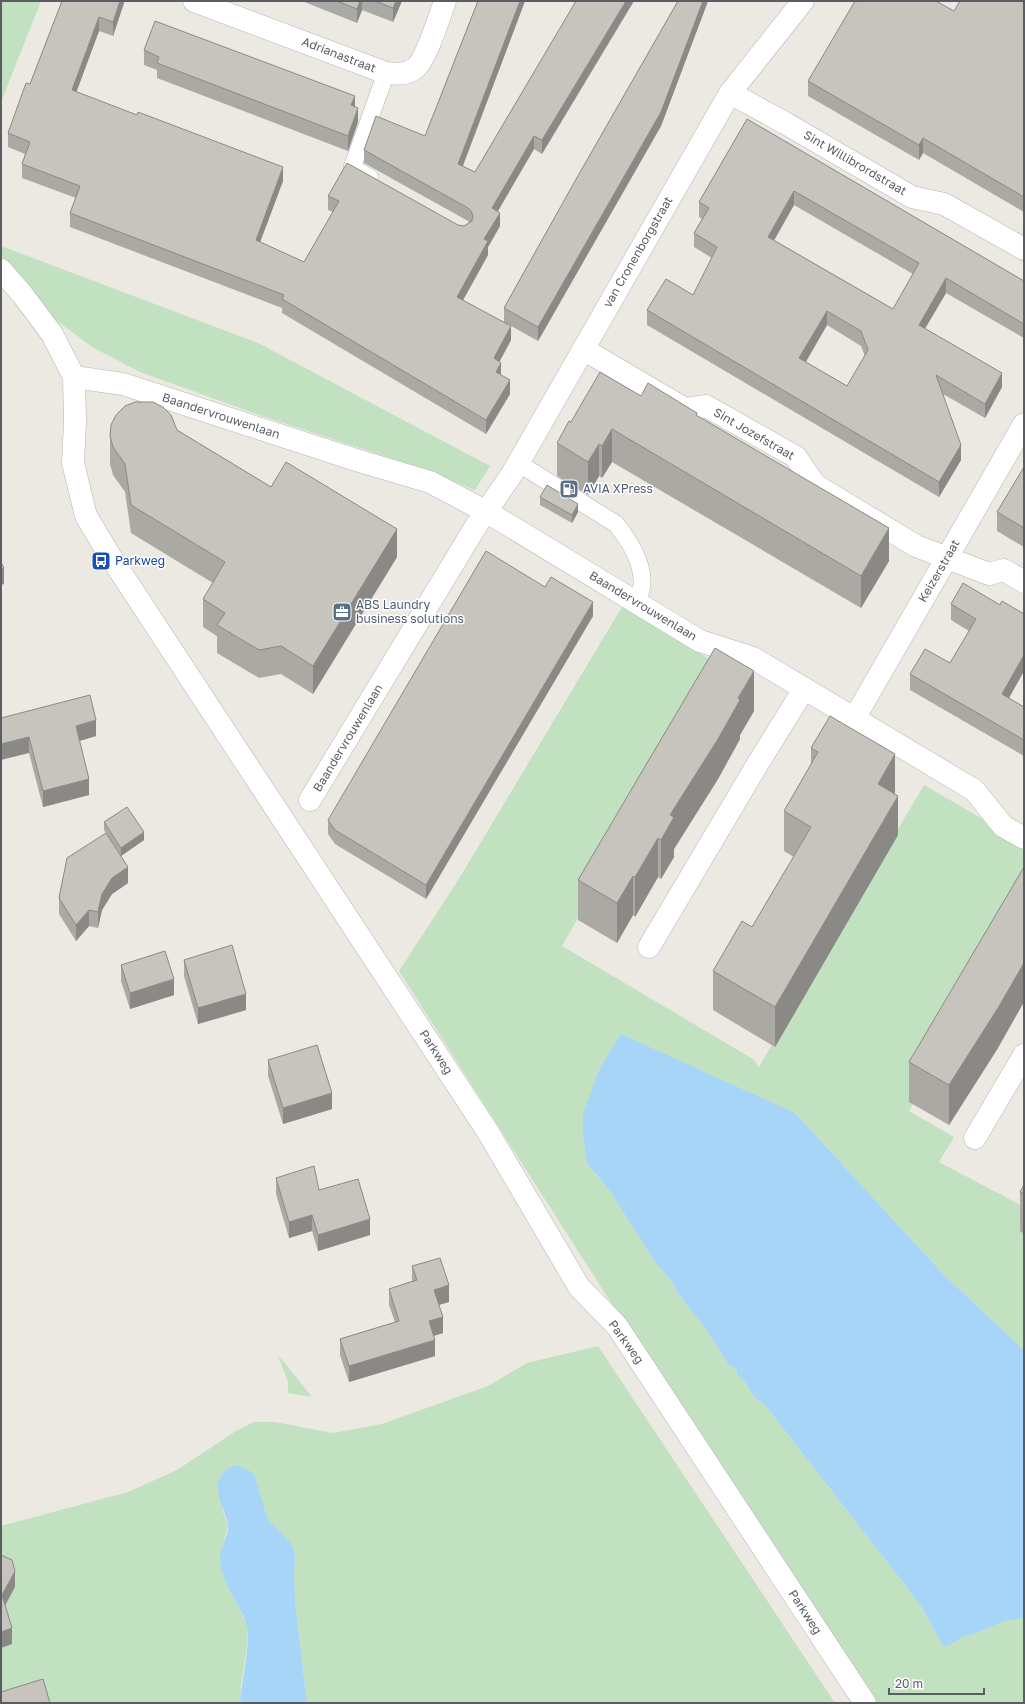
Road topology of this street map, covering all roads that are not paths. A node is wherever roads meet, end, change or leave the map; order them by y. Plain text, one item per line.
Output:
1 (194, 1) edge
2 (445, 1) edge
3 (802, 1) edge
4 (386, 73) junction
5 (730, 93) junction
6 (387, 187) edge
7 (1024, 249) edge
8 (1, 270) edge
9 (583, 349) junction
10 (74, 377) junction
11 (1024, 424) edge
12 (518, 463) junction
13 (487, 512) junction
14 (948, 557) junction
15 (1024, 582) edge
16 (638, 603) junction
17 (804, 689) junction
18 (854, 719) junction
19 (310, 800) dead end
20 (1024, 838) edge
21 (649, 947) dead end
22 (1024, 1055) edge
23 (975, 1138) dead end
24 (865, 1703) edge

1 - 4 street, Adrianastraat
2 - 4 street, Adrianastraat
3 - 5 street, van Cronenborgstraat
4 - 6 lane
5 - 7 street, Sint Willibrordstraat
5 - 9 street, van Cronenborgstraat
8 - 10 street
9 - 12 street, van Cronenborgstraat
9 - 14 street, Sint Jozefstraat
10 - 13 street, Baandervrouwenlaan
10 - 24 street, Parkweg
11 - 14 street, Keizerstraat
12 - 13 street, van Cronenborgstraat
12 - 16 lane
13 - 16 street, Baandervrouwenlaan
13 - 19 street, Baandervrouwenlaan
14 - 15 street, Sint Jozefstraat
14 - 18 street, Keizerstraat
16 - 17 street, Baandervrouwenlaan
17 - 18 street, Baandervrouwenlaan
17 - 21 street
18 - 20 street, Baandervrouwenlaan
22 - 23 street

